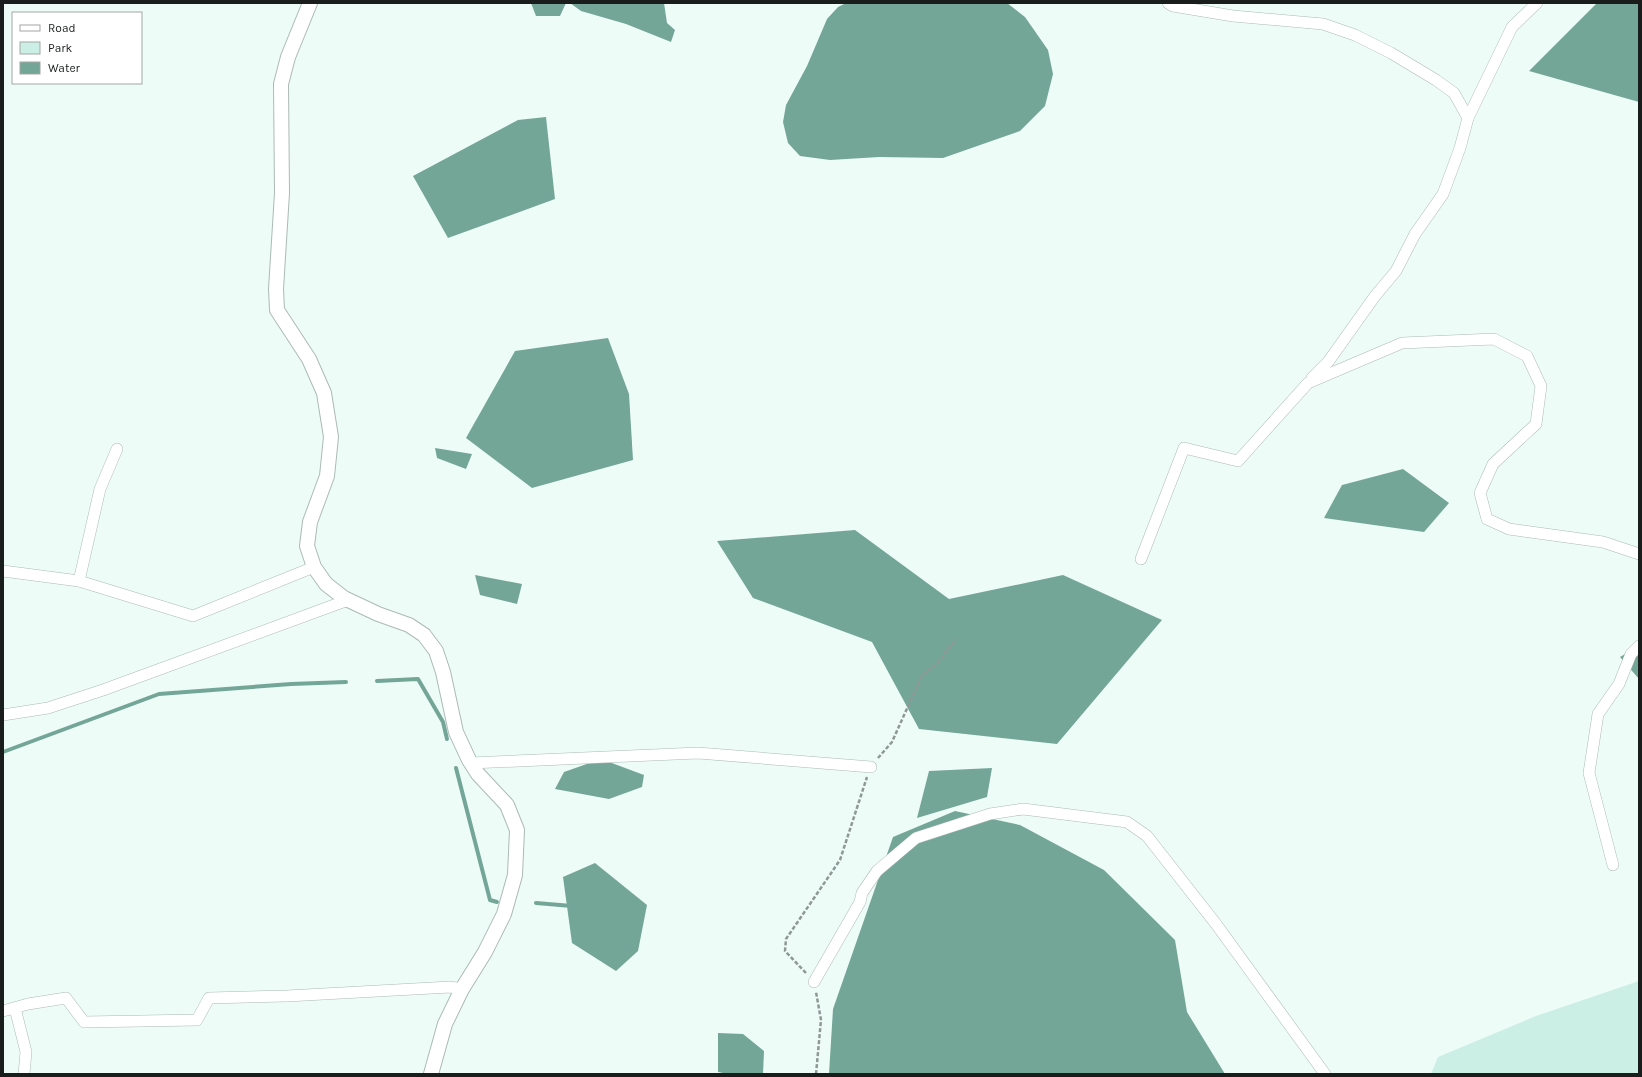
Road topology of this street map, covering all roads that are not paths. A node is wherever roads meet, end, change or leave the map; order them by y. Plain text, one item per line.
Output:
1 (310, 3) edge
2 (1168, 3) edge
3 (1537, 3) edge
4 (1468, 118) junction
5 (1308, 383) junction
6 (117, 449) dead end
7 (1639, 554) edge
8 (1141, 560) dead end
9 (314, 567) junction
10 (3, 571) edge
11 (79, 581) junction
12 (348, 600) junction
13 (1639, 646) edge
14 (3, 715) edge
15 (471, 763) junction
16 (871, 767) road end
17 (1614, 865) dead end
18 (814, 982) road end
19 (462, 989) junction
20 (15, 1008) junction
21 (3, 1011) edge
22 (24, 1074) edge
23 (431, 1074) edge
24 (1325, 1074) edge

1 - 9 street
2 - 4 street
3 - 4 street
4 - 5 street
5 - 7 street
5 - 8 street
6 - 11 street
9 - 11 street
9 - 12 street
10 - 11 street
12 - 14 street
12 - 15 street
13 - 17 street
15 - 16 street
15 - 19 street
18 - 24 street
19 - 20 street
19 - 23 street
20 - 21 street
20 - 22 street

